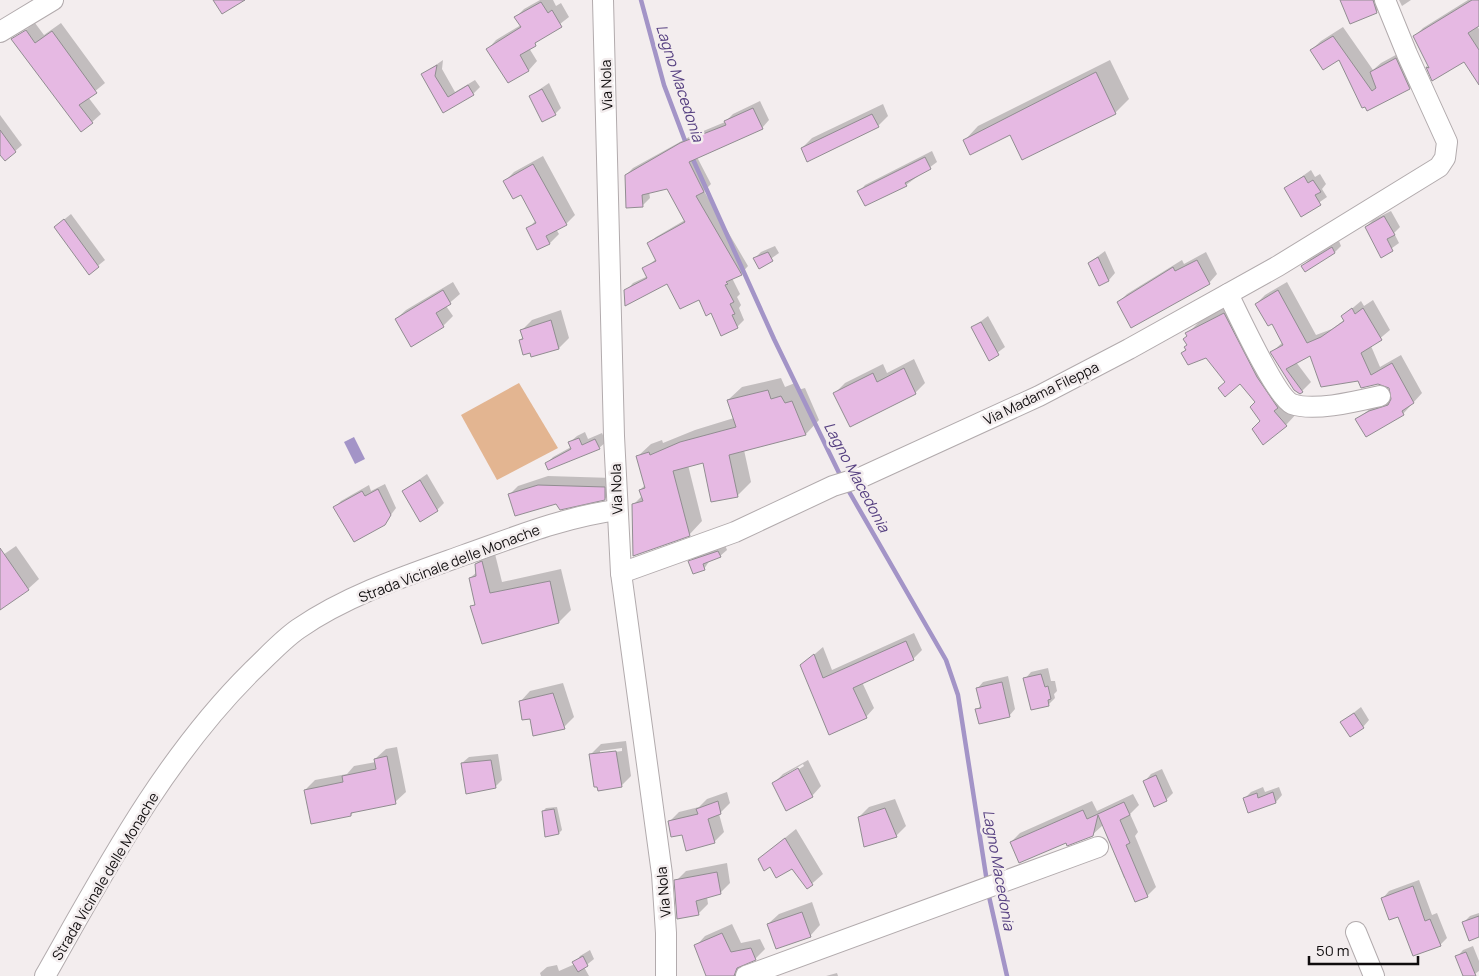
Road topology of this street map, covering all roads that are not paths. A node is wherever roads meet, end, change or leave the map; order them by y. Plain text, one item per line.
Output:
1 (53, 0) edge
2 (603, 0) edge
3 (1385, 0) edge
4 (0, 32) edge
5 (1228, 294) junction
6 (1380, 396) dead end
7 (617, 510) junction
8 (621, 573) junction
9 (1098, 847) dead end
10 (1356, 932) dead end
11 (45, 976) edge
12 (666, 976) edge
13 (746, 976) edge
14 (1374, 976) edge

1 - 4 street
2 - 7 street, Via Nola
3 - 5 street, Via Madama Fileppa
5 - 6 street
5 - 8 street, Via Madama Fileppa
7 - 8 street, Via Nola
7 - 11 street, Strada Vicinale delle Monache
8 - 12 street, Via Nola
9 - 13 street
10 - 14 street

